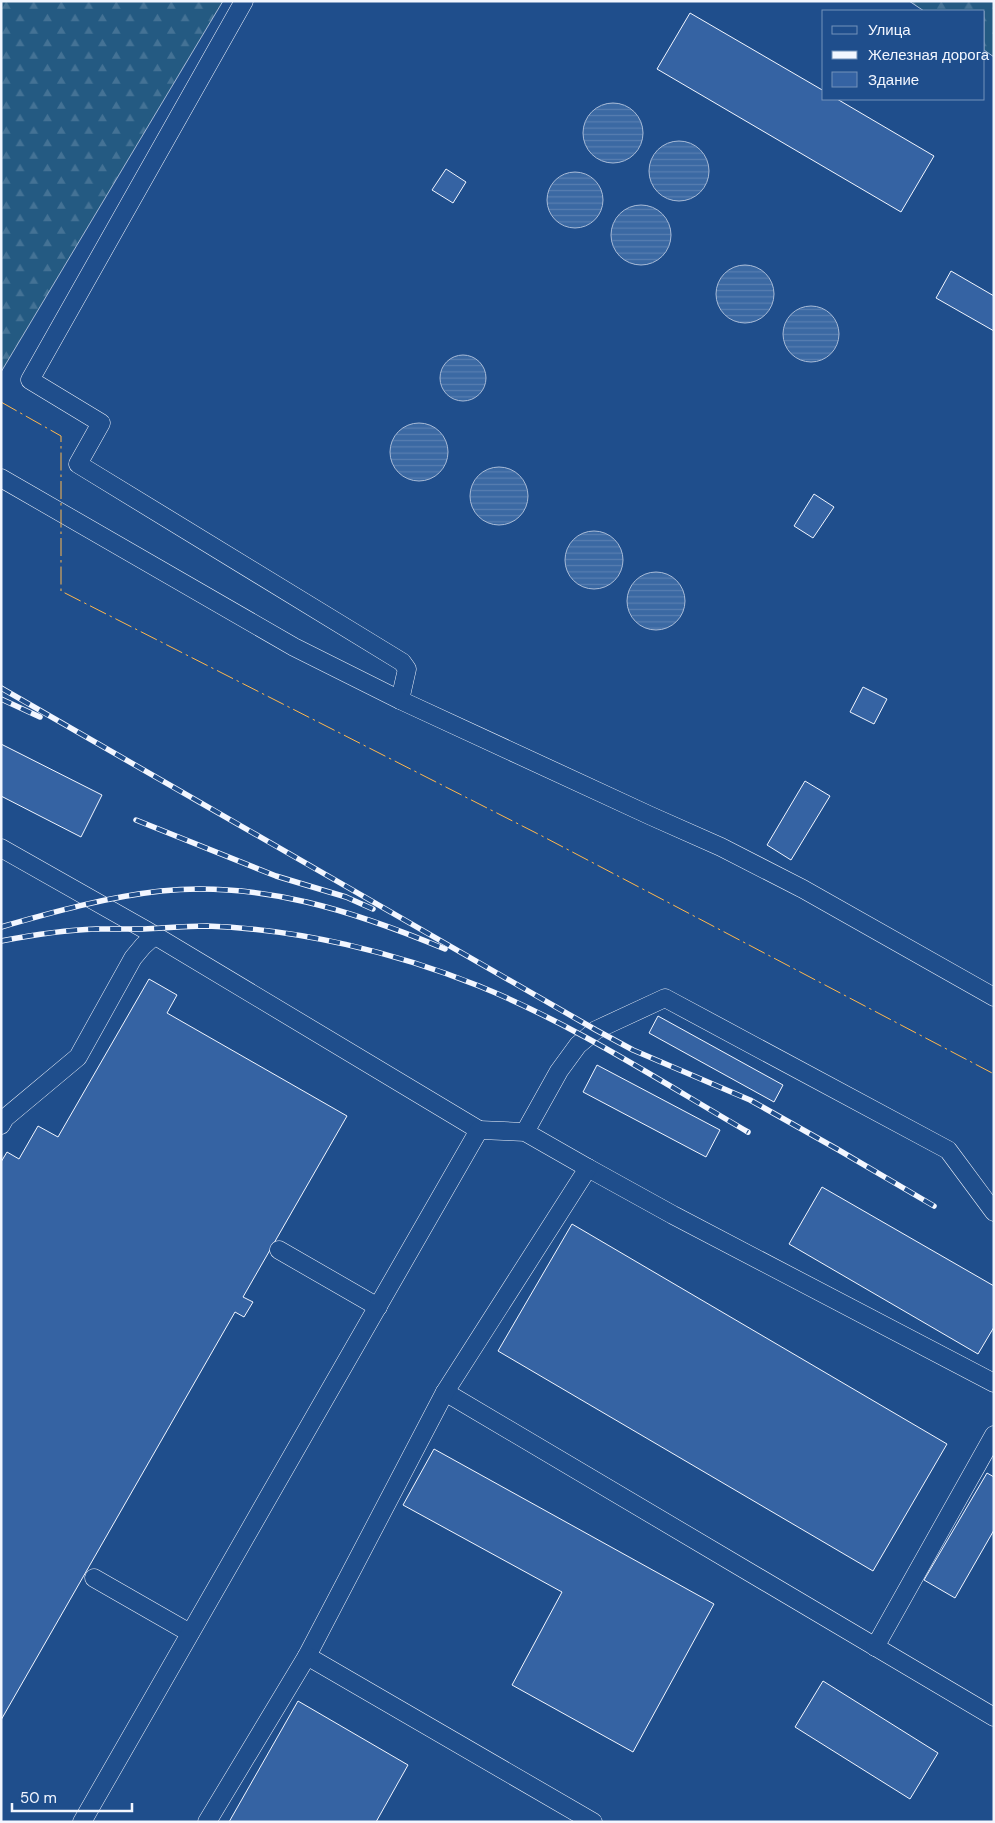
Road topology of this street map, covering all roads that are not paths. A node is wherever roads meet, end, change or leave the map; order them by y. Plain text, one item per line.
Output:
1 (244, 1) edge
2 (1, 478) edge
3 (400, 700) junction
4 (1, 848) edge
5 (154, 936) junction
6 (994, 997) edge
7 (1, 1125) edge
8 (479, 1130) junction
9 (524, 1132) junction
10 (588, 1168) junction
11 (994, 1212) edge
12 (279, 1250) dead end
13 (378, 1307) junction
14 (994, 1383) edge
15 (446, 1392) junction
16 (994, 1435) edge
17 (94, 1578) dead end
18 (190, 1633) junction
19 (875, 1647) junction
20 (307, 1656) junction
21 (994, 1717) edge
22 (82, 1822) edge
23 (207, 1822) edge
24 (594, 1822) edge

1 - 3 street
2 - 3 street
3 - 6 street
4 - 5 street
5 - 7 street
5 - 8 street
8 - 9 street
8 - 13 street
9 - 10 street
9 - 11 street
10 - 14 street
10 - 15 street
12 - 13 street
13 - 18 street
15 - 19 street
15 - 20 street
16 - 19 street
17 - 18 street
18 - 22 street
19 - 21 street
20 - 23 street
20 - 24 street

